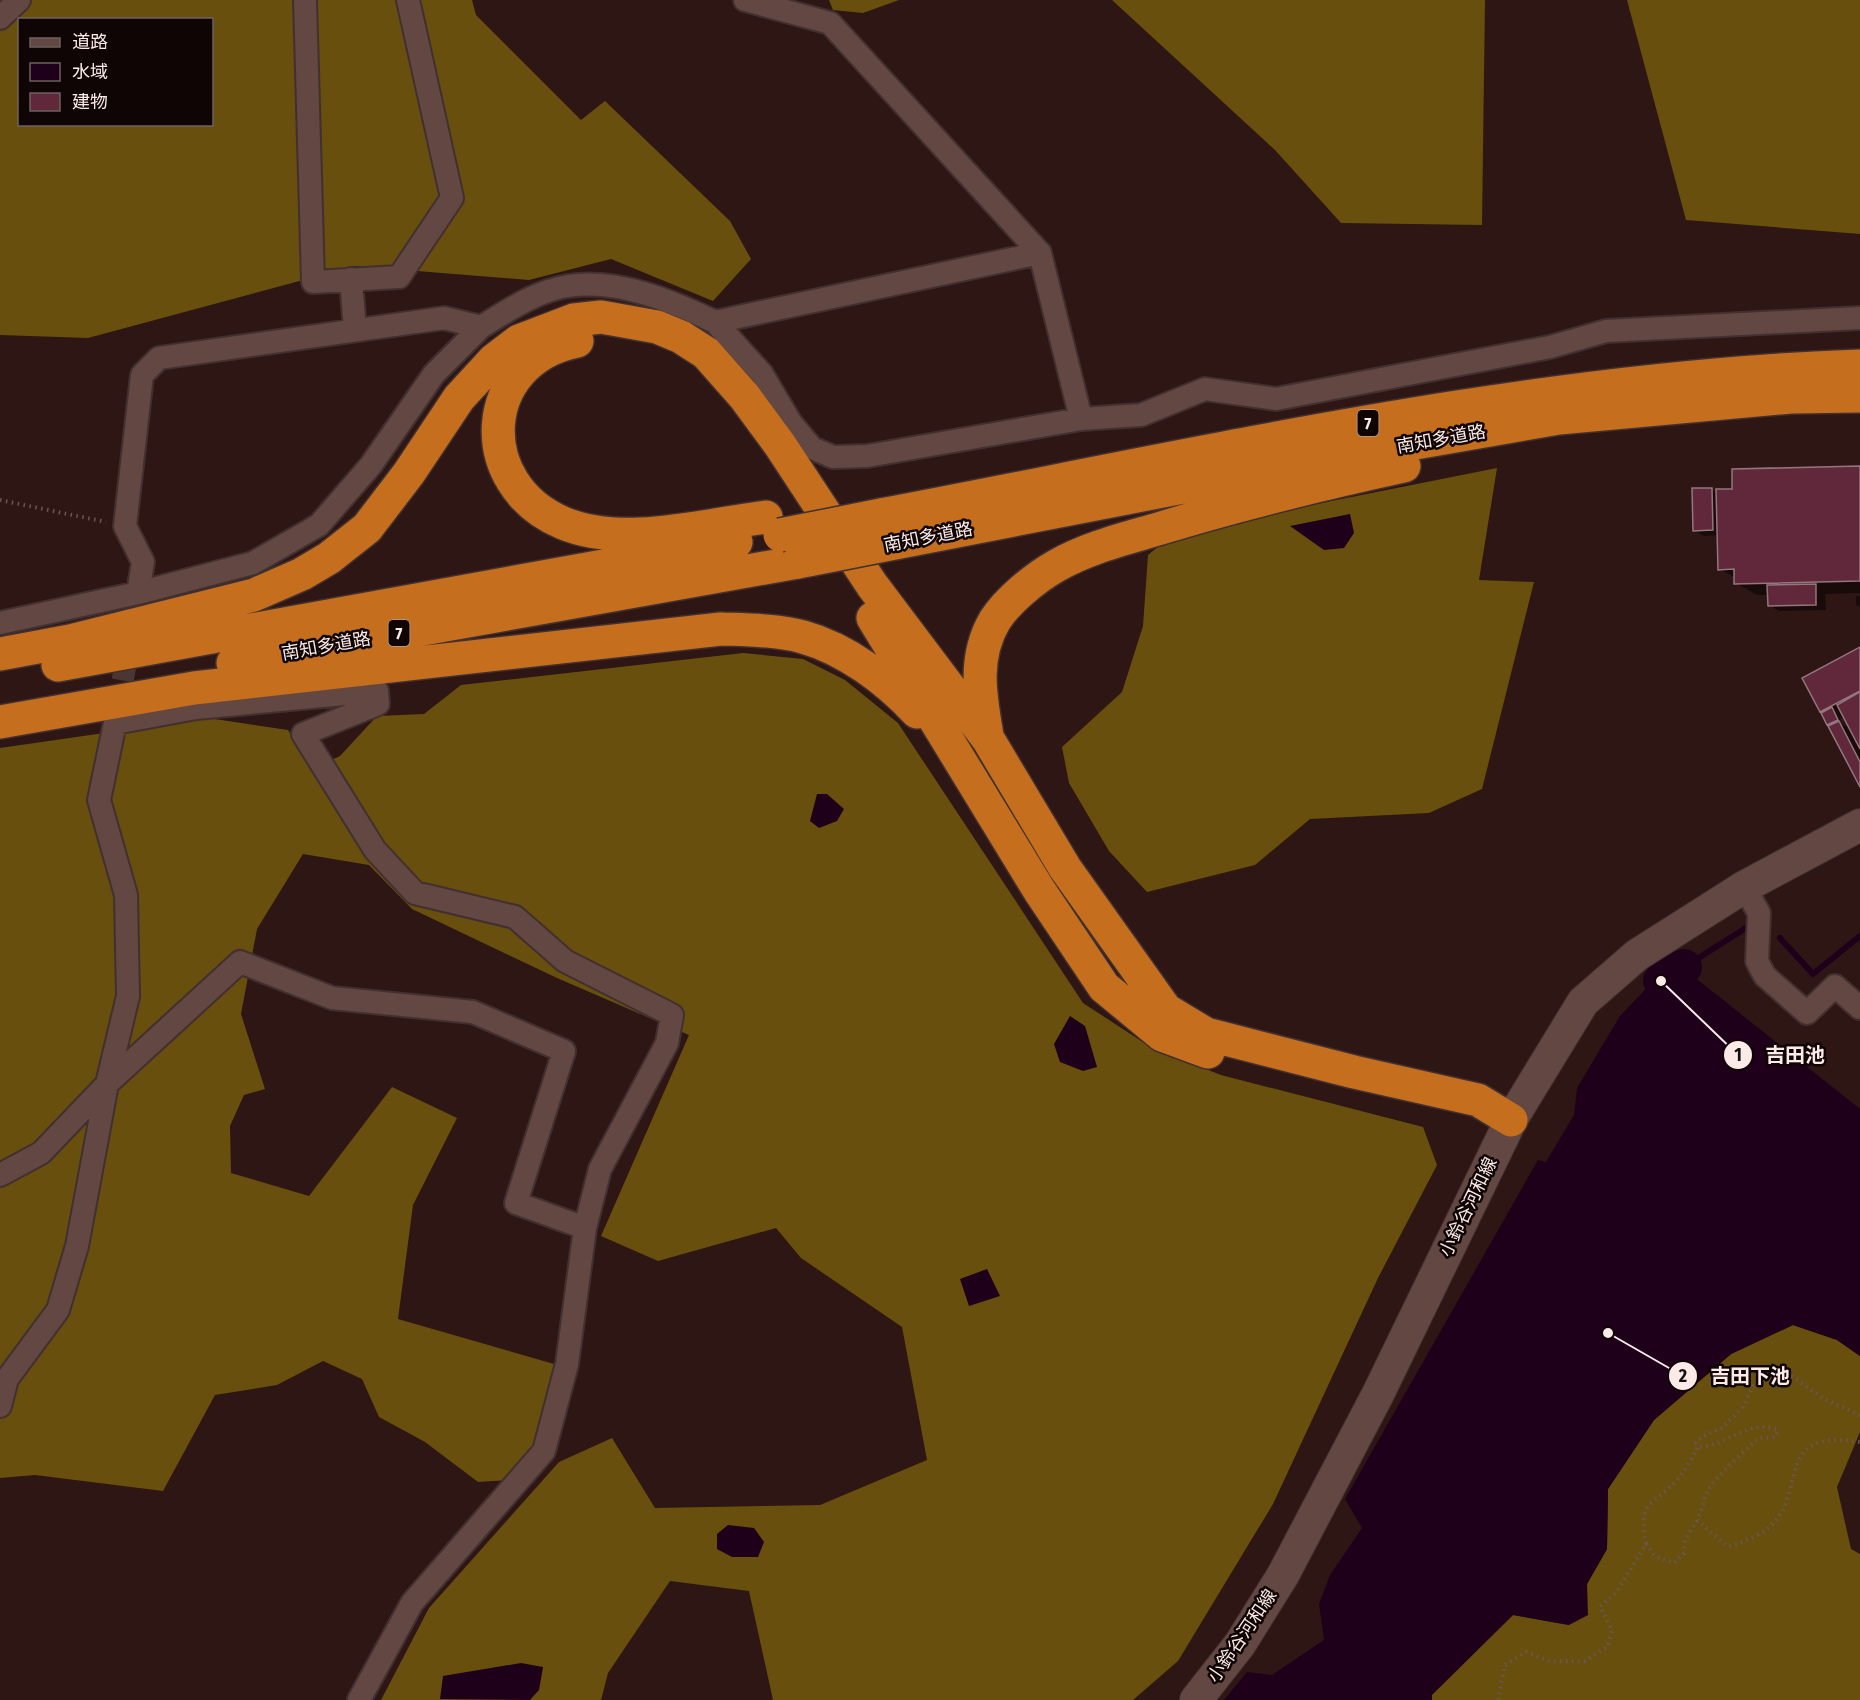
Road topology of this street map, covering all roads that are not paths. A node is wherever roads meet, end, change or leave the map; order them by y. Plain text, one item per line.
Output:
1 (19, 0) edge
2 (305, 0) edge
3 (408, 0) edge
4 (745, 0) edge
5 (0, 18) edge
6 (1041, 252) junction
7 (351, 279) junction
8 (1860, 318) edge
9 (715, 322) junction
10 (481, 327) junction
11 (354, 330) junction
12 (1860, 366) edge
13 (1860, 396) edge
14 (1559, 418) junction
15 (1081, 419) junction
16 (879, 519) junction
17 (773, 526) junction
18 (138, 593) junction
19 (0, 623) edge
20 (0, 654) edge
21 (0, 675) edge
22 (0, 706) edge
23 (0, 722) edge
24 (988, 739) junction
25 (951, 749) junction
26 (1860, 825) edge
27 (1744, 887) junction
28 (1860, 1008) edge
29 (106, 1084) junction
30 (1510, 1120) junction
31 (0, 1175) edge
32 (585, 1228) junction
33 (0, 1406) edge
34 (359, 1700) edge
35 (1196, 1700) edge

1 - 5 street
2 - 7 street
3 - 7 street
4 - 6 street
6 - 9 street
6 - 15 street
7 - 11 street
8 - 15 street
9 - 10 street
9 - 15 street
10 - 11 street
10 - 18 street
11 - 18 street
12 - 16 highway, 南知多道路 / 7
13 - 14 highway, 南知多道路 / 7
14 - 16 highway, 南知多道路 / 7
14 - 24 highway
16 - 17 highway, 南知多道路 / 7, bridge
16 - 22 highway, 南知多道路 / 7, bridge
17 - 21 highway, 南知多道路 / 7
17 - 25 highway
18 - 19 street
20 - 24 highway
23 - 25 highway
24 - 30 highway
25 - 30 highway
26 - 27 main road, 小鈴谷河和線
27 - 28 street
27 - 30 main road, 小鈴谷河和線
29 - 31 street
29 - 32 street
29 - 32 street
29 - 33 street
30 - 35 main road, 小鈴谷河和線
32 - 34 street

